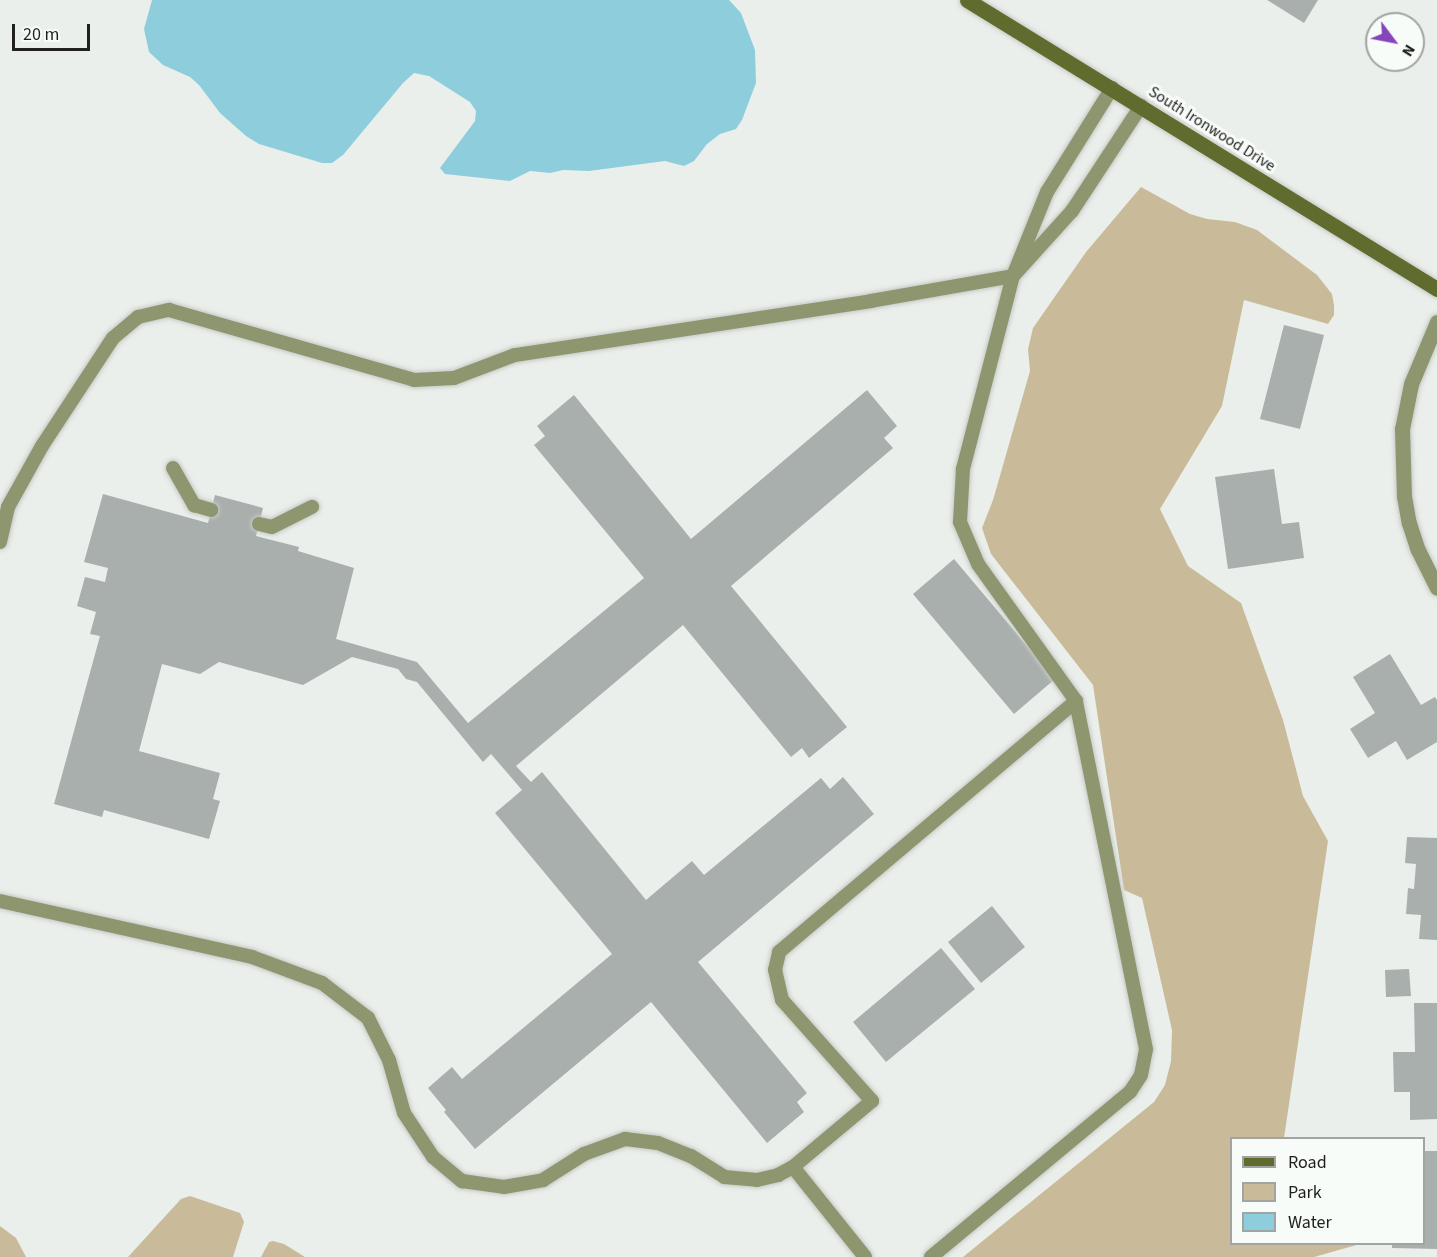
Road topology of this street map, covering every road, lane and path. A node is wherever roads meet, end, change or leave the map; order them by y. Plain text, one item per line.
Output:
1 (967, 0) edge
2 (1112, 88) junction
3 (1140, 106) junction
4 (1013, 276) junction
5 (1437, 289) edge
6 (1437, 322) edge
7 (172, 468) dead end
8 (312, 507) dead end
9 (211, 510) dead end
10 (259, 524) dead end
11 (0, 542) edge
12 (1437, 588) edge
13 (1076, 701) junction
14 (0, 901) edge
15 (794, 1167) junction
16 (865, 1257) edge
17 (931, 1257) edge

1 - 2 main road, South Ironwood Drive
2 - 3 main road, South Ironwood Drive
2 - 4 lane
3 - 4 lane
3 - 5 main road, South Ironwood Drive
4 - 11 lane
4 - 13 lane
6 - 12 street
7 - 9 lane
8 - 10 lane
13 - 15 lane
13 - 17 lane
14 - 15 lane
15 - 16 lane

